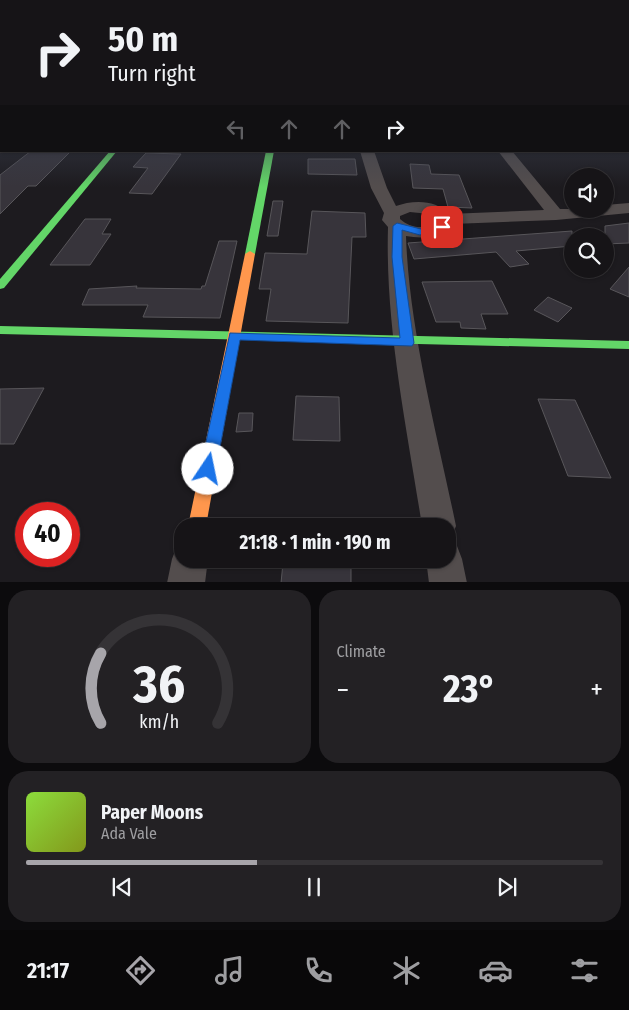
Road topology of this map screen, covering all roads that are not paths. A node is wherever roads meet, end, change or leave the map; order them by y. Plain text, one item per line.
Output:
1 (113, 152) edge
2 (270, 152) edge
3 (367, 152) edge
4 (507, 152) edge
5 (629, 208) edge
6 (556, 215) junction
7 (444, 219) junction
8 (395, 220) junction
9 (0, 286) edge
10 (0, 330) edge
11 (234, 336) junction
12 (407, 343) junction
13 (629, 345) edge
14 (199, 518) edge
15 (438, 518) edge
16 (188, 568) edge
17 (446, 568) edge
18 (186, 582) edge
19 (448, 582) edge

1 - 9 street
2 - 11 street
3 - 8 street
4 - 6 street
5 - 6 street
6 - 7 street
7 - 8 street
7 - 8 street
8 - 12 street
10 - 11 street
11 - 12 street
11 - 14 street
12 - 13 street
12 - 15 street
16 - 18 street
17 - 19 street

